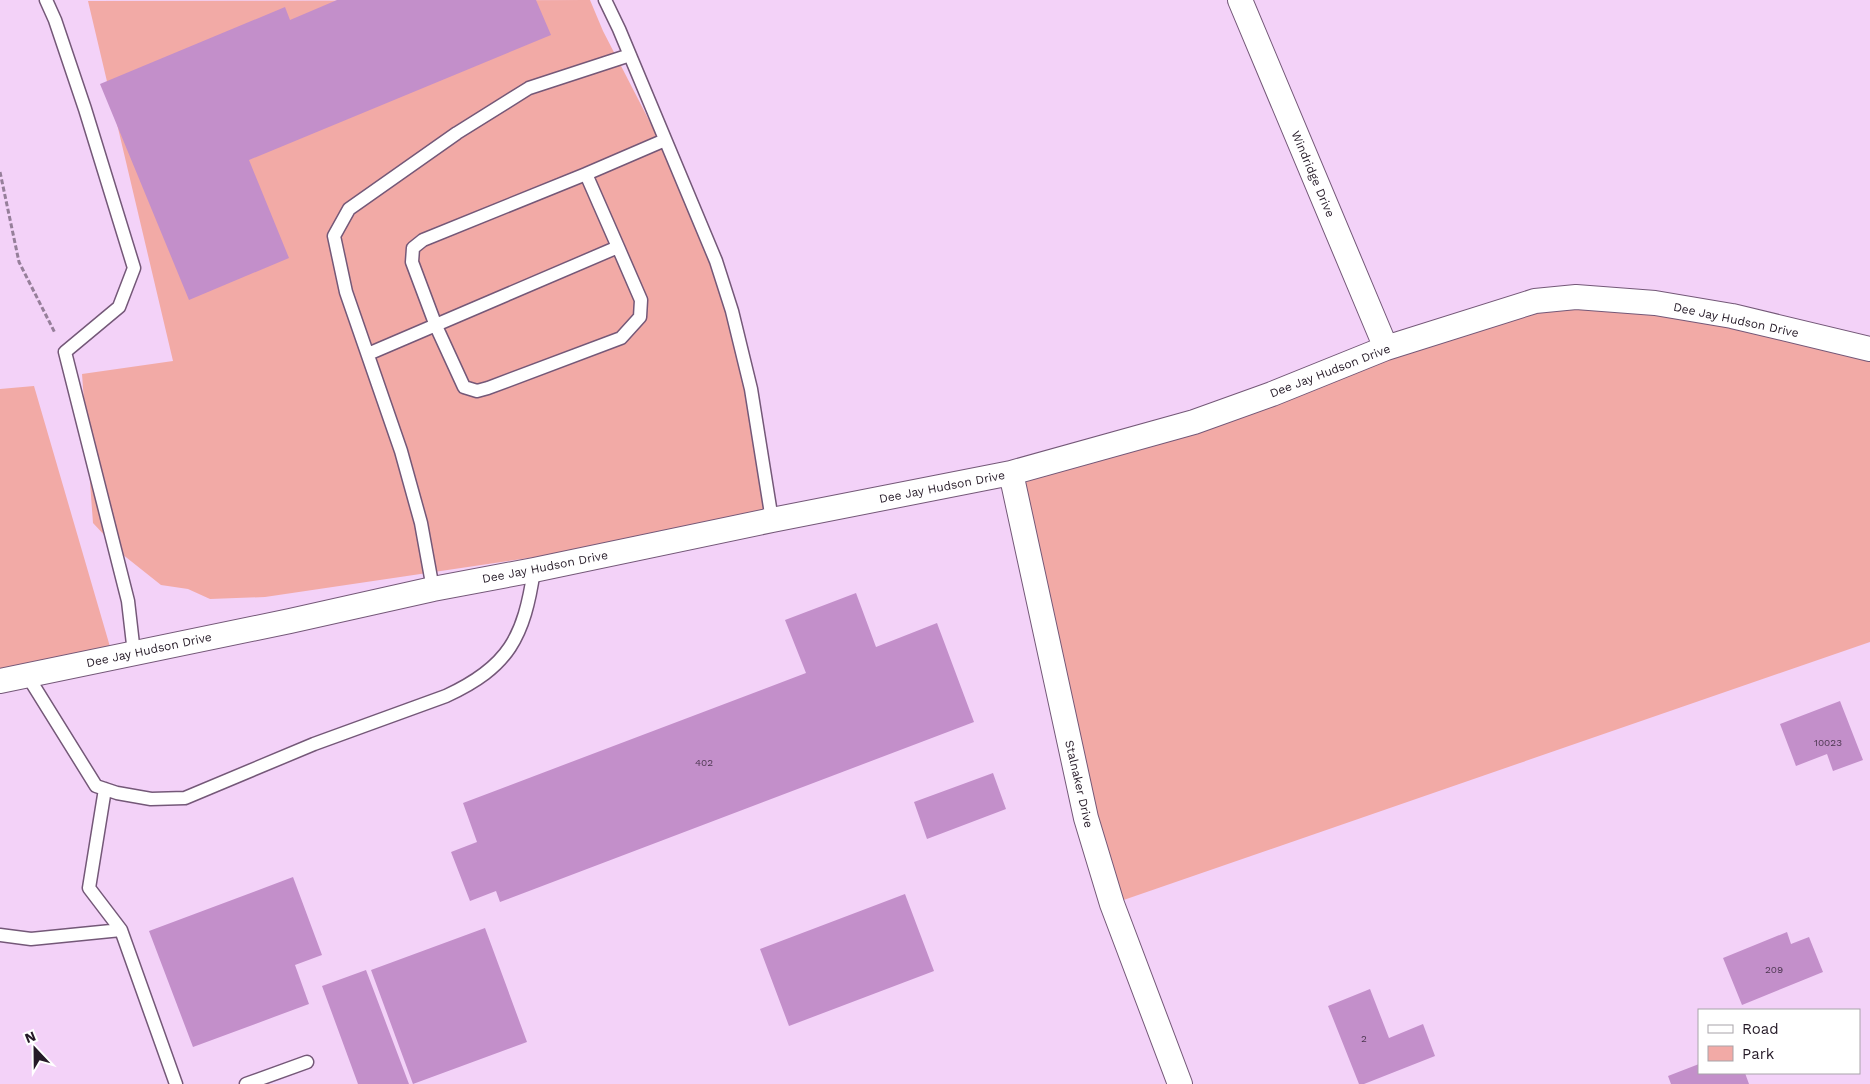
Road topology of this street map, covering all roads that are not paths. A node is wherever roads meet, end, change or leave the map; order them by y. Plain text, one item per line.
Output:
1 (46, 0) edge
2 (605, 0) edge
3 (1240, 0) edge
4 (630, 55) junction
5 (665, 140) junction
6 (586, 174) junction
7 (618, 247) junction
8 (436, 326) junction
9 (1386, 348) junction
10 (1870, 349) edge
11 (368, 354) junction
12 (1011, 474) junction
13 (772, 520) junction
14 (534, 570) junction
15 (433, 589) junction
16 (134, 653) junction
17 (27, 675) junction
18 (0, 681) edge
19 (105, 789) junction
20 (122, 930) junction
21 (0, 935) edge
22 (307, 1062) dead end
23 (176, 1084) edge
24 (246, 1084) edge
25 (1180, 1084) edge

1 - 16 lane
2 - 4 lane
3 - 9 street, Windridge Drive
4 - 5 lane
4 - 11 lane
5 - 6 lane
5 - 13 lane
6 - 7 lane
6 - 8 lane
7 - 8 lane
7 - 8 lane
8 - 11 lane
9 - 10 street, Dee Jay Hudson Drive
9 - 12 street, Dee Jay Hudson Drive
11 - 15 lane
12 - 13 street, Dee Jay Hudson Drive
12 - 25 street, Stalnaker Drive
13 - 14 street, Dee Jay Hudson Drive
14 - 15 street, Dee Jay Hudson Drive
14 - 19 lane
15 - 16 street, Dee Jay Hudson Drive
16 - 17 street, Dee Jay Hudson Drive
17 - 18 street, Dee Jay Hudson Drive
17 - 19 lane
19 - 20 lane
20 - 21 lane
20 - 23 lane
22 - 24 lane

